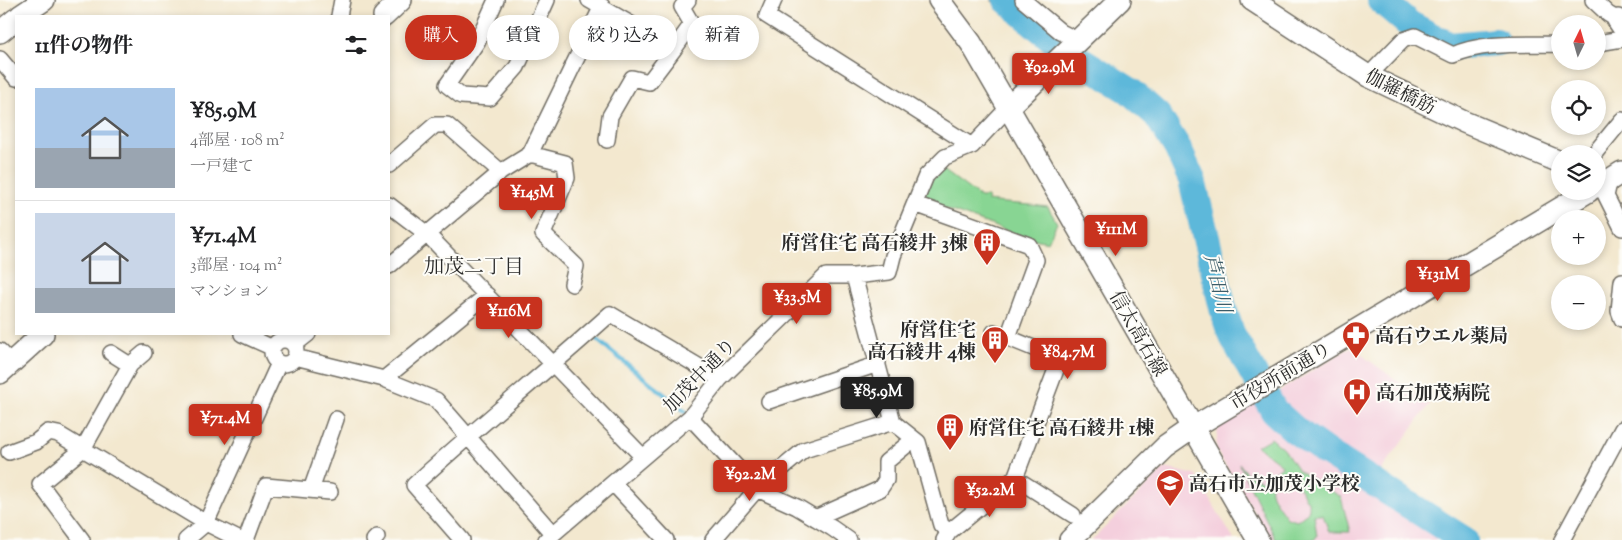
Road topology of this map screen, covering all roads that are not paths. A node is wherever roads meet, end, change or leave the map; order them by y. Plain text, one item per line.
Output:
1 (44, 0) edge
2 (342, 0) edge
3 (401, 0) edge
4 (496, 0) edge
5 (547, 0) edge
6 (688, 0) edge
7 (774, 0) edge
8 (939, 0) edge
9 (1023, 0) edge
10 (1120, 0) edge
11 (1252, 0) edge
12 (1593, 0) edge
13 (595, 3) edge
14 (22, 15) edge
15 (339, 15) edge
16 (385, 15) edge
17 (616, 15) edge
18 (15, 20) edge
19 (1621, 29) edge
20 (0, 32) edge
21 (1606, 38) edge
22 (1551, 44) edge
23 (677, 45) edge
24 (1072, 48) junction
25 (0, 59) edge
26 (666, 60) edge
27 (1368, 76) junction
28 (15, 77) edge
29 (1009, 108) junction
30 (1622, 120) edge
31 (607, 140) dead end
32 (1601, 145) edge
33 (972, 146) junction
34 (530, 154) junction
35 (1551, 158) edge
36 (390, 164) edge
37 (502, 172) junction
38 (1610, 180) edge
39 (1575, 200) edge
40 (914, 204) junction
41 (390, 206) edge
42 (1622, 228) edge
43 (427, 234) junction
44 (390, 265) edge
45 (854, 276) junction
46 (1622, 281) edge
47 (572, 284) dead end
48 (487, 295) junction
49 (1622, 319) edge
50 (42, 335) edge
51 (247, 335) edge
52 (307, 335) edge
53 (276, 341) edge
54 (295, 351) junction
55 (111, 353) dead end
56 (144, 353) dead end
57 (4, 362) edge
58 (279, 363) junction
59 (554, 364) junction
60 (878, 364) junction
61 (130, 365) junction
62 (384, 379) junction
63 (720, 379) junction
64 (768, 401) dead end
65 (690, 417) junction
66 (336, 419) dead end
67 (893, 422) junction
68 (1194, 427) junction
69 (1622, 429) edge
70 (468, 435) junction
71 (914, 439) junction
72 (83, 449) junction
73 (8, 452) dead end
74 (643, 457) junction
75 (1015, 478) junction
76 (612, 483) junction
77 (757, 489) junction
78 (312, 490) junction
79 (330, 492) dead end
80 (1073, 515) dead end
81 (815, 518) junction
82 (206, 523) junction
83 (947, 536) edge
84 (549, 537) edge
85 (82, 540) edge
86 (186, 540) edge
87 (240, 540) edge
88 (246, 540) edge
89 (462, 540) edge
90 (666, 540) edge
91 (714, 540) edge
92 (849, 540) edge
93 (1070, 540) edge
94 (1258, 540) edge
95 (1562, 540) edge

1 - 14 street
2 - 15 street
3 - 16 street
4 - 5 street
6 - 23 street
7 - 33 street
8 - 29 street, 信太高石線
9 - 24 street
10 - 24 street
11 - 27 street, 伽羅橋筋
12 - 19 street
13 - 17 street
13 - 34 street
18 - 20 street
19 - 21 street
22 - 27 street
24 - 29 street
25 - 28 street
26 - 31 street
27 - 35 street, 伽羅橋筋
29 - 33 street, 加茂中通り
29 - 68 street, 信太高石線
30 - 32 street
33 - 40 street, 加茂中通り
34 - 37 street
34 - 47 street
36 - 37 street
37 - 43 street
38 - 42 street
39 - 68 street, 市役所前通り
40 - 45 street, 加茂中通り
40 - 75 street
41 - 43 street
43 - 44 street
43 - 48 street
45 - 60 street
45 - 63 street, 加茂中通り
46 - 49 street
48 - 59 street
48 - 62 street
50 - 57 street
51 - 53 street
52 - 54 street
53 - 54 street
53 - 58 street
54 - 58 street
54 - 62 street
55 - 61 street
56 - 61 street
58 - 82 street
59 - 63 street
59 - 70 street
59 - 74 street
60 - 64 street
60 - 67 street
61 - 72 street
62 - 70 street
63 - 65 street, 加茂中通り
65 - 74 street, 加茂中通り
65 - 77 street
66 - 78 street
67 - 71 street
67 - 77 street
68 - 93 street, 市役所前通り
68 - 94 street, 信太高石線
69 - 95 street
70 - 84 street
70 - 89 street
71 - 81 street
71 - 83 street
72 - 73 street
72 - 82 street
72 - 85 street
74 - 76 street, 加茂中通り
75 - 80 street
75 - 83 street
76 - 84 street, 加茂中通り
76 - 90 street
77 - 81 street
77 - 91 street
78 - 79 street
78 - 88 street
81 - 92 street
82 - 86 street
82 - 87 street

